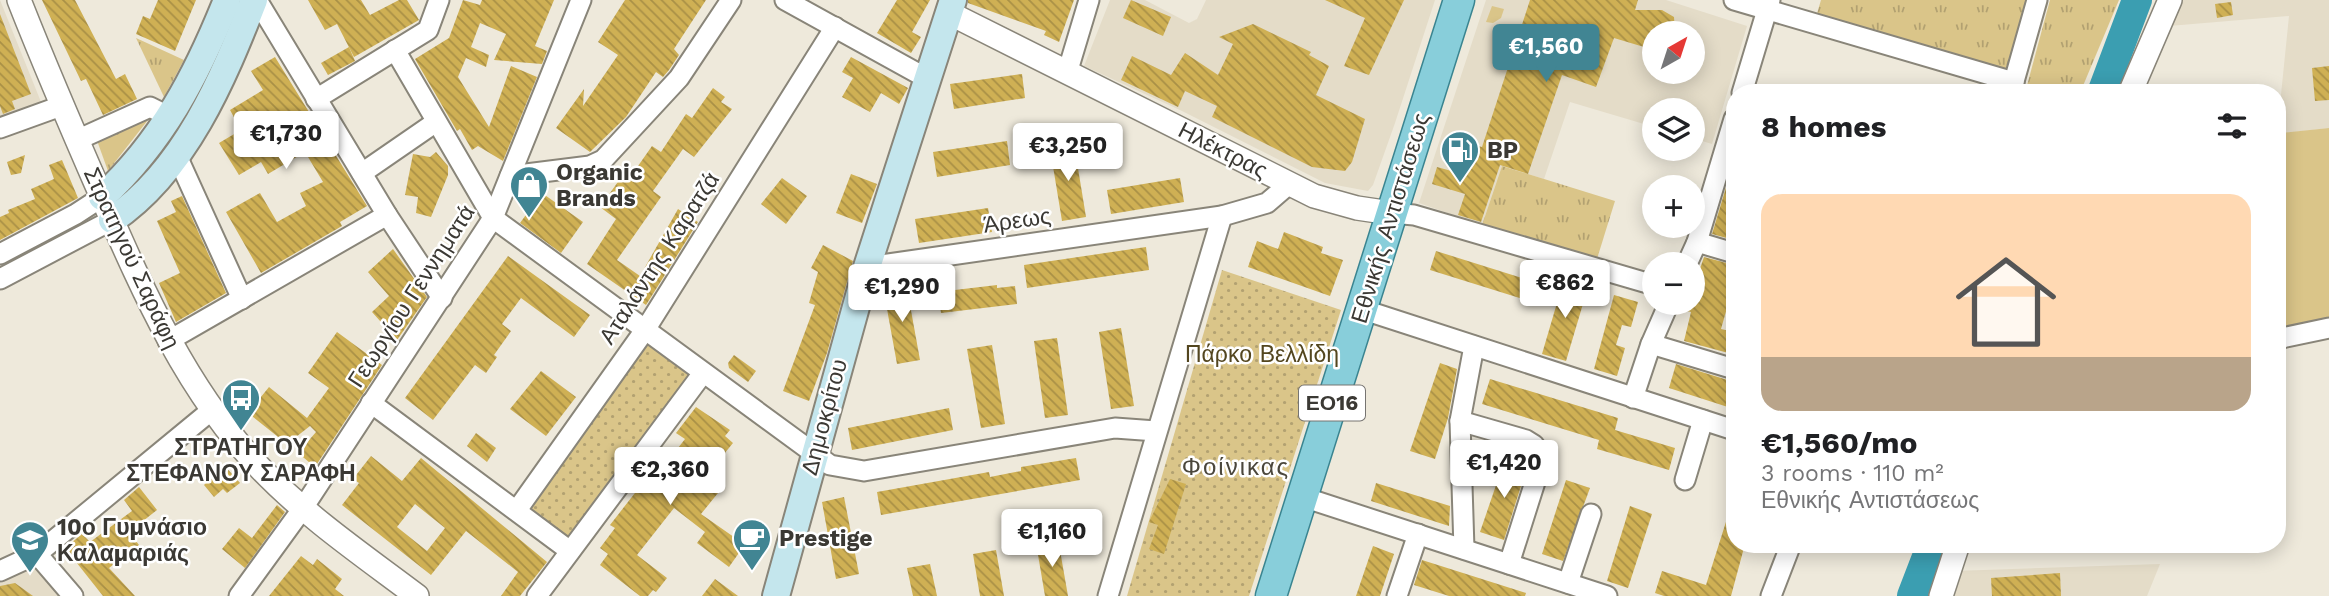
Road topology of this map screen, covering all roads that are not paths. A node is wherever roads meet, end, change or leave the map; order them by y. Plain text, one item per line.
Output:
1 (19, 0) edge
2 (227, 0) edge
3 (256, 0) edge
4 (439, 0) edge
5 (581, 0) edge
6 (731, 0) edge
7 (785, 0) edge
8 (1089, 0) edge
9 (1459, 0) edge
10 (1734, 0) edge
11 (2037, 0) edge
12 (2170, 0) edge
13 (1768, 5) edge
14 (951, 6) edge
15 (835, 27) junction
16 (395, 50) junction
17 (1068, 71) junction
18 (928, 79) junction
19 (1745, 84) edge
20 (2004, 84) edge
21 (2014, 84) edge
22 (2134, 84) edge
23 (316, 99) junction
24 (61, 106) junction
25 (170, 117) junction
26 (436, 122) junction
27 (0, 128) edge
28 (77, 140) junction
29 (1726, 151) edge
30 (177, 156) junction
31 (362, 173) junction
32 (510, 176) junction
33 (1289, 184) junction
34 (107, 208) junction
35 (1391, 213) junction
36 (387, 215) junction
37 (1222, 216) junction
38 (493, 218) junction
39 (1697, 242) junction
40 (1726, 251) edge
41 (1692, 252) edge
42 (0, 254) edge
43 (867, 267) junction
44 (0, 279) edge
45 (1642, 281) edge
46 (442, 298) junction
47 (242, 299) junction
48 (1361, 309) junction
49 (1664, 315) edge
50 (2329, 328) edge
51 (645, 330) junction
52 (2286, 337) edge
53 (168, 341) junction
54 (1651, 344) junction
55 (1474, 346) junction
56 (1726, 367) edge
57 (703, 373) junction
58 (1633, 398) junction
59 (371, 403) junction
60 (213, 409) junction
61 (1703, 419) junction
62 (1460, 421) junction
63 (1726, 427) edge
64 (1156, 431) junction
65 (814, 454) junction
66 (1685, 480) dead end
67 (1303, 497) junction
68 (303, 508) junction
69 (516, 510) junction
70 (1591, 513) dead end
71 (1418, 534) junction
72 (1464, 549) junction
73 (570, 551) junction
74 (1788, 553) edge
75 (1955, 553) edge
76 (37, 554) junction
77 (1509, 564) junction
78 (0, 571) edge
79 (1567, 583) junction
80 (74, 596) edge
81 (239, 596) edge
82 (417, 596) edge
83 (537, 596) edge
84 (776, 596) edge
85 (1108, 596) edge
86 (1271, 596) edge
87 (1397, 596) edge
88 (1607, 596) edge
89 (1771, 596) edge
90 (1941, 596) edge

1 - 24 street, Στρατηγού Σαράφη
2 - 25 main road
3 - 23 street
3 - 30 main road
4 - 16 street
5 - 32 street, Γεωργίου Γεννηματά
6 - 32 street
7 - 15 street
8 - 17 street
9 - 35 main road, Εθνικής Αντιστάσεως / ΕΟ16
10 - 13 street
11 - 21 street
12 - 22 street
13 - 19 street
13 - 20 street
14 - 17 street, Ηλέκτρας
14 - 18 main road, Δημοκρίτου
15 - 18 street
15 - 51 street, Αταλάντης Καρατζά
16 - 23 street
16 - 26 street
17 - 33 street, Ηλέκτρας
18 - 43 main road, Δημοκρίτου
23 - 31 street
24 - 27 street
24 - 28 street, Στρατηγού Σαράφη
25 - 28 street
25 - 34 main road
26 - 31 street
26 - 38 street
28 - 34 street, Στρατηγού Σαράφη
29 - 39 street
30 - 34 main road
30 - 47 street
31 - 36 street
32 - 38 street, Γεωργίου Γεννηματά
33 - 35 street, Ηλέκτρας
33 - 37 street, Άρεως
34 - 42 street
34 - 44 street
34 - 53 street, Στρατηγού Σαράφη
35 - 45 street
35 - 48 main road, Εθνικής Αντιστάσεως / ΕΟ16
36 - 46 street
36 - 47 street
37 - 43 street, Άρεως
37 - 64 street
38 - 46 street, Γεωργίου Γεννηματά
38 - 51 street
39 - 40 street
39 - 41 street
43 - 65 main road, Δημοκρίτου
46 - 59 street, Γεωργίου Γεννηματά
47 - 53 street
48 - 55 street
48 - 67 main road, Εθνικής Αντιστάσεως / ΕΟ16
49 - 54 street
50 - 52 street
51 - 57 street
51 - 69 street, Αταλάντης Καρατζά
53 - 60 street, Στρατηγού Σαράφη
54 - 56 street
54 - 58 street
55 - 58 street
55 - 62 street
57 - 65 street
57 - 73 street
58 - 61 street
59 - 68 street, Γεωργίου Γεννηματά
59 - 69 street
60 - 68 street, Στρατηγού Σαράφη
60 - 76 street
61 - 63 street
61 - 66 street
62 - 72 street
62 - 77 street
64 - 65 street
64 - 85 street
65 - 84 main road, Δημοκρίτου
67 - 71 street
67 - 86 main road, Εθνικής Αντιστάσεως / ΕΟ16
68 - 81 street, Γεωργίου Γεννηματά
68 - 82 street, Στρατηγού Σαράφη
69 - 73 street
70 - 79 street
71 - 72 street
71 - 87 street
72 - 77 street
73 - 83 street
74 - 89 street
75 - 90 street
76 - 78 street
76 - 80 street
77 - 79 street
79 - 88 street

